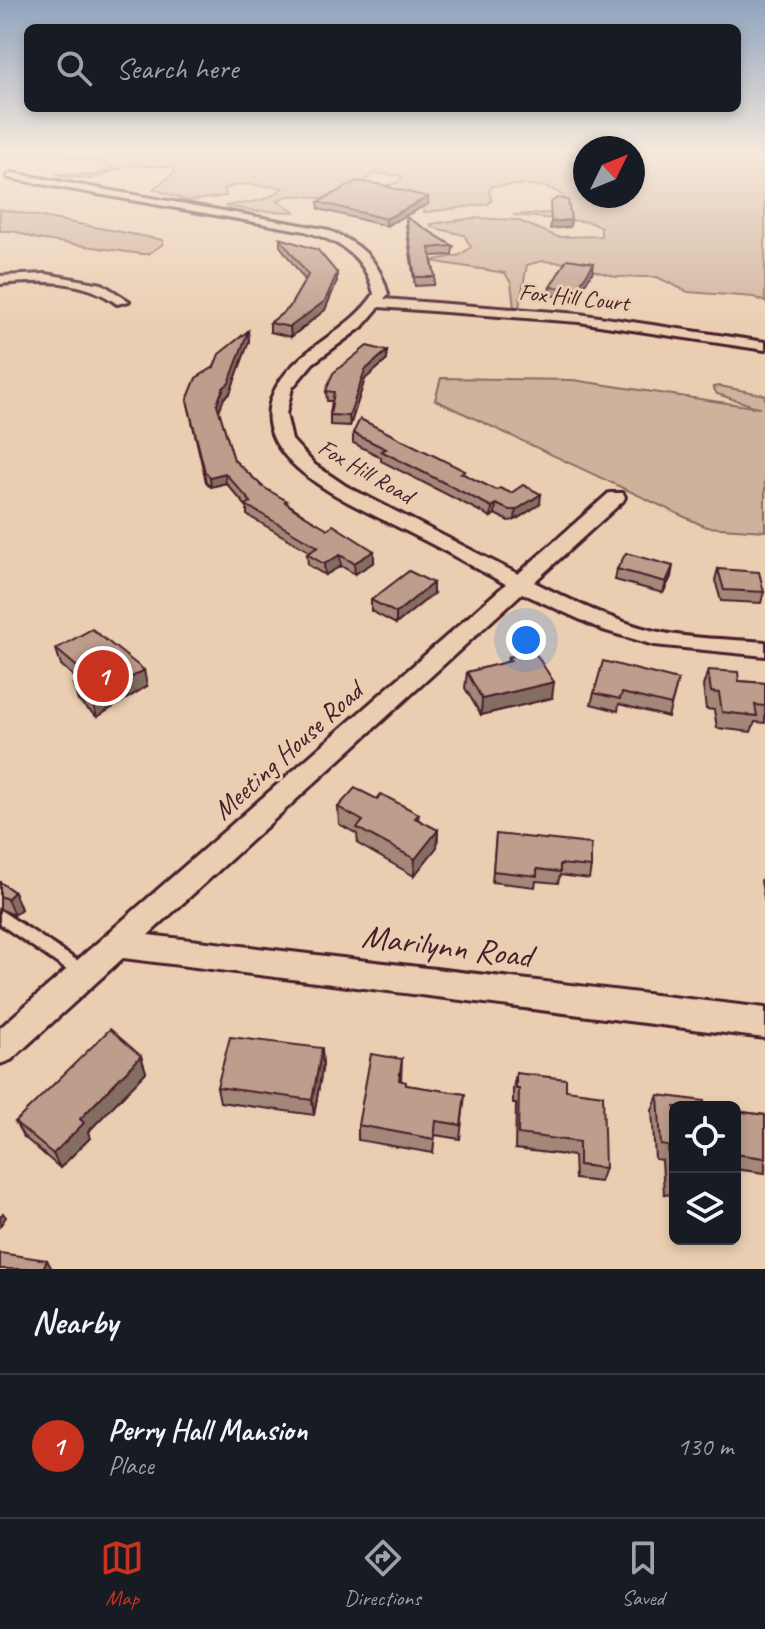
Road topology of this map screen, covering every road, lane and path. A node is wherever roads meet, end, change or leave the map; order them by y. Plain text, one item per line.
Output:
1 (219, 211) edge
2 (0, 280) edge
3 (122, 301) dead end
4 (377, 303) junction
5 (765, 346) edge
6 (616, 497) dead end
7 (518, 583) junction
8 (765, 649) edge
9 (0, 916) edge
10 (119, 944) junction
11 (85, 974) junction
12 (765, 1023) edge
13 (0, 1049) edge

1 - 4 street
2 - 3 street
4 - 5 street, Fox Hill Court
4 - 7 street, Fox Hill Road
6 - 7 street, Meeting House Road
7 - 8 street, Fox Hill Road
7 - 10 street, Meeting House Road
9 - 11 lane
10 - 11 street, Meeting House Road
10 - 12 street, Marilynn Road
11 - 13 street, Meeting House Road

